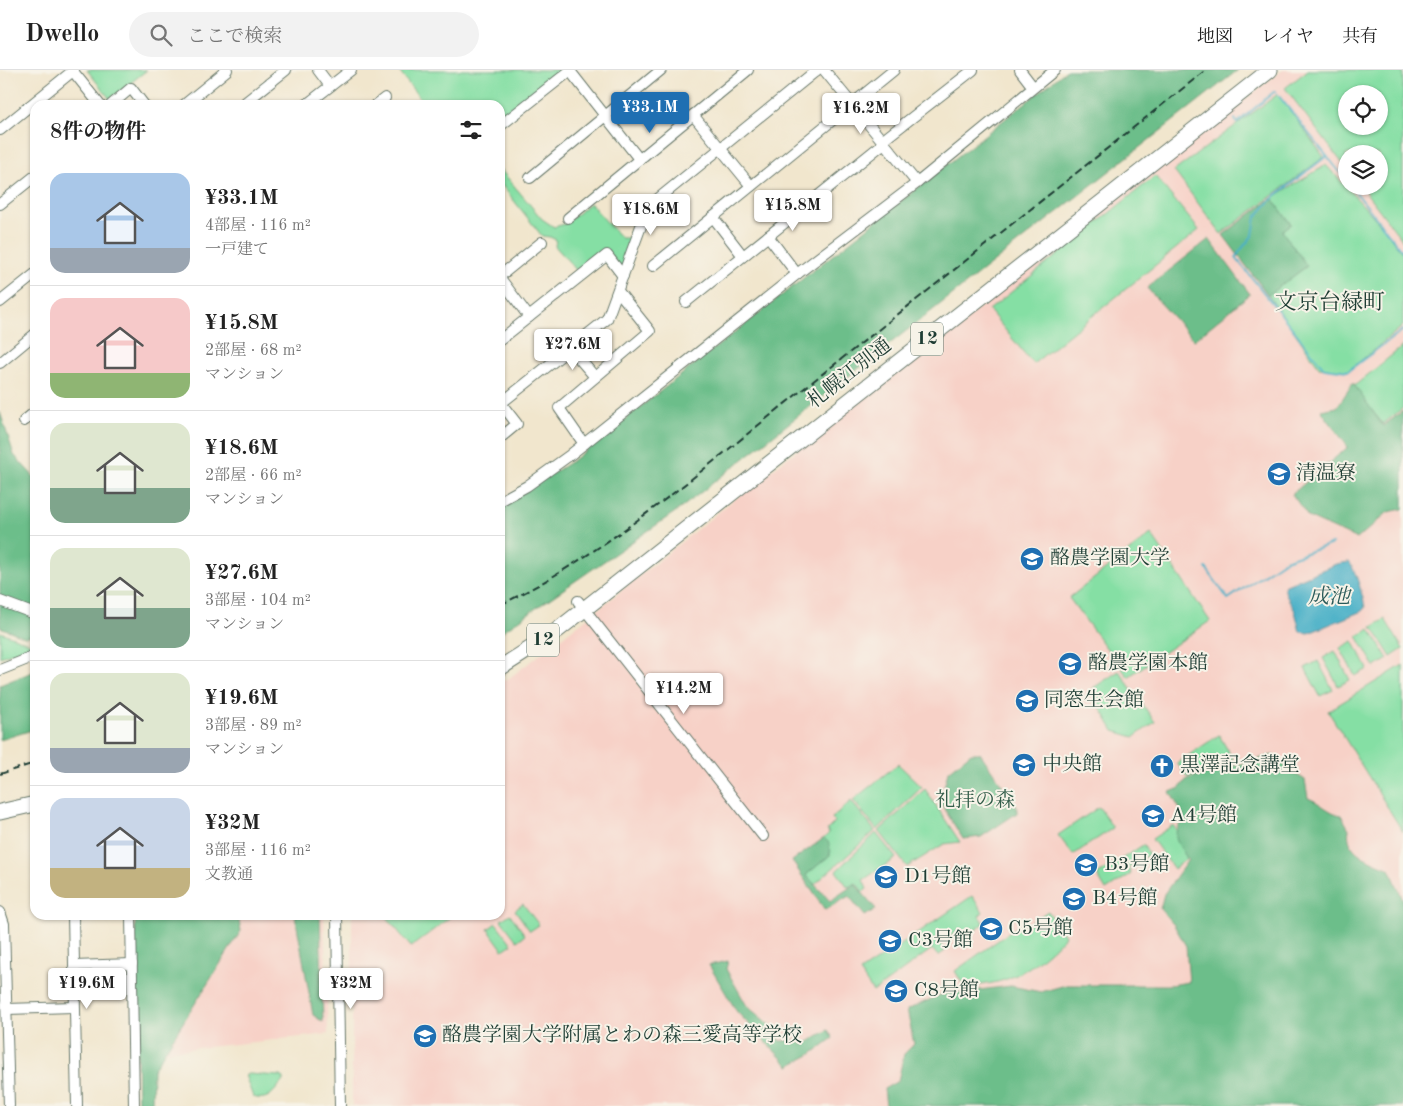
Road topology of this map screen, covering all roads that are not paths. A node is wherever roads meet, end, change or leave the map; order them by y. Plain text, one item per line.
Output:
1 (73, 70) edge
2 (286, 70) edge
3 (318, 70) edge
4 (351, 70) edge
5 (570, 70) edge
6 (661, 70) edge
7 (748, 70) edge
8 (816, 70) edge
9 (824, 70) edge
10 (894, 70) edge
11 (973, 70) edge
12 (1020, 70) edge
13 (1055, 70) edge
14 (1253, 70) edge
15 (1270, 70) edge
16 (225, 71) edge
17 (330, 86) junction
18 (1034, 87) junction
19 (36, 100) edge
20 (96, 100) edge
21 (117, 100) edge
22 (140, 100) edge
23 (190, 100) edge
24 (248, 100) edge
25 (312, 100) edge
26 (852, 104) junction
27 (30, 105) edge
28 (693, 115) junction
29 (604, 116) junction
30 (505, 122) edge
31 (0, 130) edge
32 (883, 142) junction
33 (720, 148) junction
34 (640, 159) junction
35 (530, 178) dead end
36 (30, 180) edge
37 (918, 183) junction
38 (750, 186) junction
39 (0, 204) edge
40 (713, 217) junction
41 (568, 218) dead end
42 (768, 236) junction
43 (542, 242) dead end
44 (742, 256) junction
45 (653, 266) dead end
46 (505, 273) edge
47 (797, 274) junction
48 (623, 276) junction
49 (30, 280) edge
50 (505, 284) edge
51 (618, 291) junction
52 (0, 301) edge
53 (686, 302) dead end
54 (529, 317) junction
55 (505, 336) edge
56 (30, 338) edge
57 (570, 348) junction
58 (0, 363) edge
59 (595, 377) junction
60 (505, 399) edge
61 (505, 409) edge
62 (30, 416) edge
63 (24, 421) dead end
64 (505, 434) edge
65 (584, 444) junction
66 (505, 499) edge
67 (0, 601) edge
68 (581, 605) junction
69 (30, 612) edge
70 (505, 654) edge
71 (30, 658) edge
72 (505, 665) edge
73 (0, 670) edge
74 (30, 805) edge
75 (0, 812) edge
76 (763, 836) dead end
77 (0, 912) edge
78 (73, 920) edge
79 (131, 920) edge
80 (336, 920) edge
81 (2, 941) edge
82 (132, 964) junction
83 (74, 966) junction
84 (74, 1007) junction
85 (7, 1009) junction
86 (9, 1106) edge
87 (77, 1106) edge
88 (134, 1106) edge
89 (340, 1106) edge

1 - 19 street
1 - 20 street
2 - 24 street
3 - 17 street
4 - 17 street
5 - 29 street
5 - 30 street
6 - 29 street
7 - 28 street
8 - 33 street
9 - 26 street
10 - 26 street
11 - 32 street
12 - 18 street
13 - 18 street
14 - 68 highway, 札幌江別通 / 12
15 - 68 highway, 札幌江別通 / 12
16 - 23 street
17 - 25 street
18 - 37 street
21 - 22 street
26 - 32 street
26 - 38 street
27 - 31 street
28 - 33 street
28 - 34 street
29 - 34 street
29 - 35 street
32 - 37 street
32 - 42 street
33 - 38 street
33 - 48 street
34 - 41 street
36 - 39 street
37 - 47 street
38 - 40 street
40 - 44 street
40 - 45 street
42 - 44 street
42 - 47 street
43 - 46 street
44 - 53 street
47 - 65 street
48 - 51 street
48 - 54 street
49 - 52 street
50 - 54 street
51 - 57 street
51 - 59 street
54 - 55 street
56 - 58 street
57 - 59 street
57 - 60 street
59 - 65 street
61 - 64 street
62 - 63 street
65 - 66 street
67 - 69 street
68 - 70 highway, 札幌江別通 / 12
68 - 72 highway, 札幌江別通 / 12
68 - 76 street
71 - 73 street
74 - 75 highway
77 - 81 street
78 - 83 street
79 - 82 street
80 - 89 street
81 - 85 street
82 - 83 street
82 - 88 street
83 - 84 street
84 - 85 street
84 - 87 street
85 - 86 street

